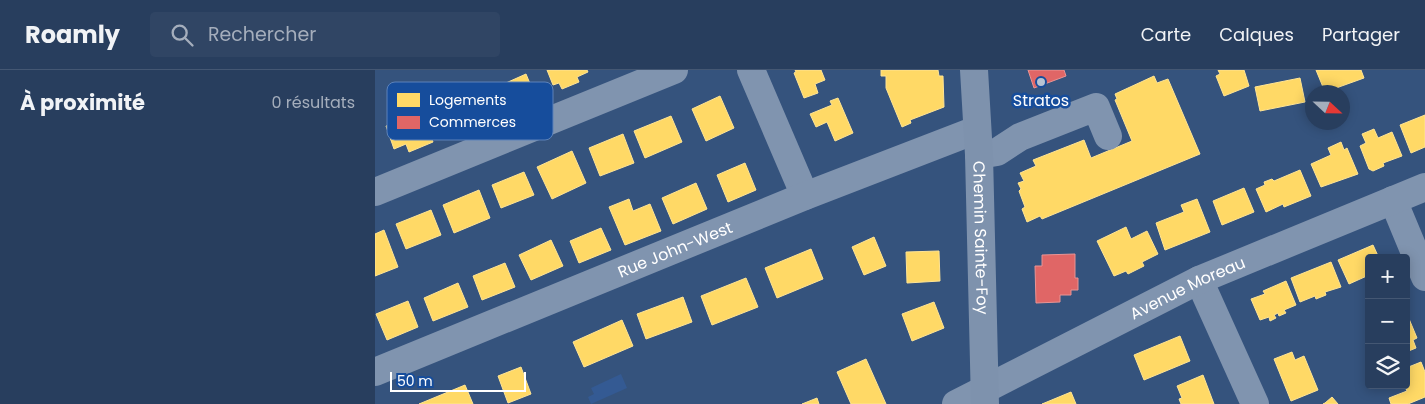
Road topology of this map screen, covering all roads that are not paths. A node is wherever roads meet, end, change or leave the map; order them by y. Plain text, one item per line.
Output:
1 (674, 70) edge
2 (751, 70) edge
3 (974, 70) edge
4 (553, 119) edge
5 (1108, 136) dead end
6 (502, 140) edge
7 (978, 142) junction
8 (1425, 187) edge
9 (375, 192) edge
10 (805, 196) junction
11 (1393, 200) junction
12 (1425, 277) edge
13 (1199, 280) junction
14 (375, 372) edge
15 (985, 397) edge
16 (956, 404) edge
17 (1255, 404) edge

1 - 4 street
2 - 10 street
3 - 7 main road, Chemin Sainte-Foy
5 - 7 street, Rue John-West
6 - 9 street
7 - 10 street, Rue John-West
7 - 15 main road, Chemin Sainte-Foy
8 - 11 street, Avenue Moreau
10 - 14 street, Rue John-West
11 - 12 street
11 - 13 street, Avenue Moreau
13 - 15 street, Avenue Moreau
13 - 17 street
15 - 16 street, Avenue Moreau

